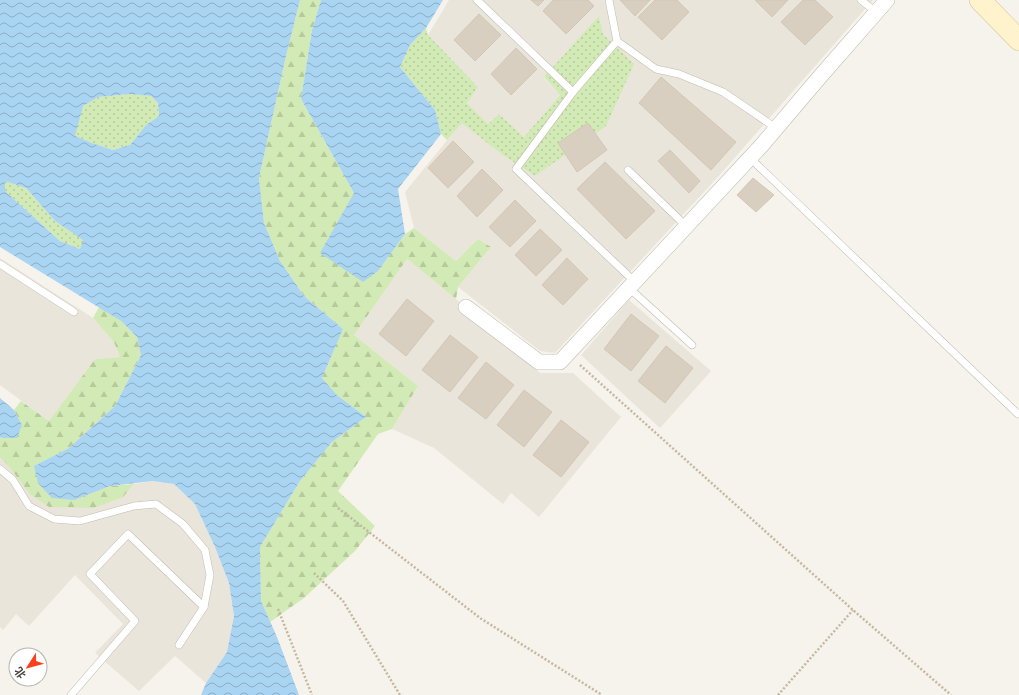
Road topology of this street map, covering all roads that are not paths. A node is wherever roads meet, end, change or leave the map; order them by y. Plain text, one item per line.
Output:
1 (476, 0) edge
2 (609, 0) edge
3 (861, 0) edge
4 (887, 0) edge
5 (980, 0) edge
6 (876, 12) junction
7 (1019, 40) edge
8 (617, 41) junction
9 (573, 92) junction
10 (776, 128) junction
11 (750, 158) junction
12 (628, 170) dead end
13 (686, 226) junction
14 (0, 264) edge
15 (632, 285) junction
16 (466, 307) dead end
17 (74, 312) dead end
18 (692, 344) dead end
19 (1018, 414) edge
20 (0, 469) edge
21 (204, 607) junction
22 (179, 645) dead end
23 (70, 695) edge

1 - 9 lane
2 - 8 lane
3 - 6 lane
4 - 6 street
5 - 7 street
6 - 10 street
8 - 9 lane
8 - 10 lane
9 - 15 lane
10 - 11 street
11 - 13 street
11 - 19 lane
12 - 13 lane
13 - 15 street
14 - 17 lane
15 - 16 street
15 - 18 lane
20 - 21 lane
21 - 22 lane
21 - 23 lane

